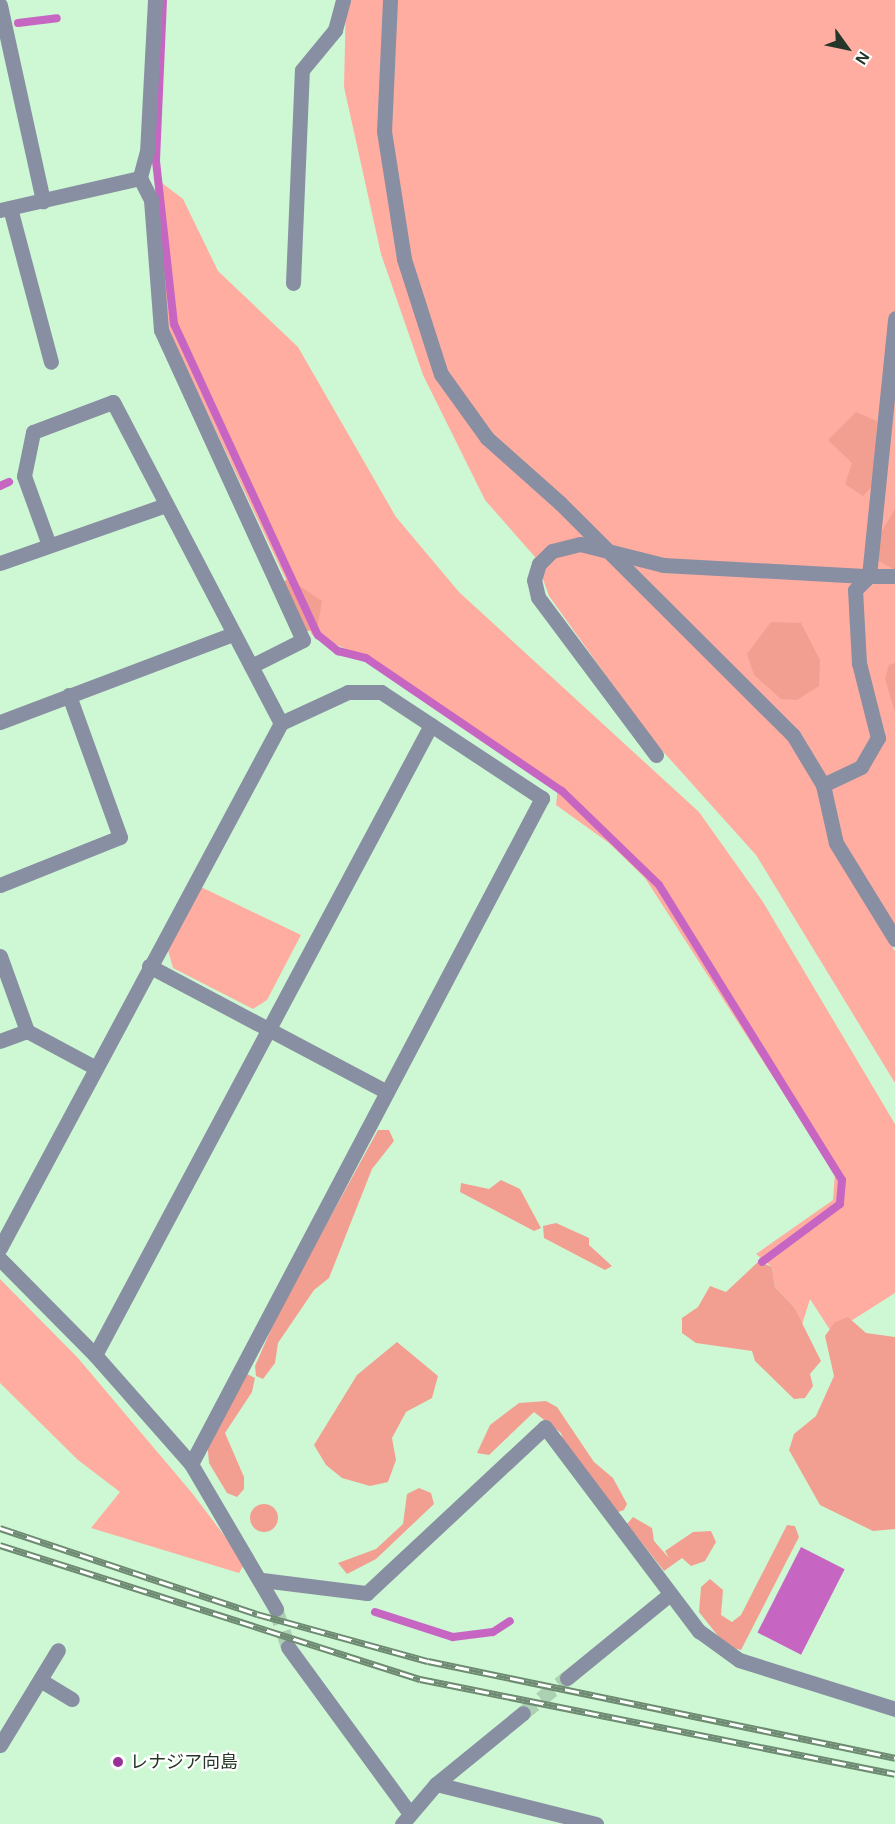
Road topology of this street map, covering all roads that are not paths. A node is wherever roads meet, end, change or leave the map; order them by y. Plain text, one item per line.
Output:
1 (155, 0) edge
2 (343, 0) edge
3 (390, 0) edge
4 (0, 5) edge
5 (140, 178) junction
6 (43, 201) junction
7 (5, 209) edge
8 (293, 283) dead end
9 (895, 318) edge
10 (51, 362) dead end
11 (166, 506) junction
12 (49, 545) junction
13 (605, 550) junction
14 (0, 563) edge
15 (869, 576) junction
16 (895, 576) edge
17 (232, 634) junction
18 (251, 666) junction
19 (69, 695) junction
20 (0, 722) edge
21 (281, 723) junction
22 (431, 725) junction
23 (656, 755) dead end
24 (823, 785) junction
25 (0, 885) edge
26 (895, 939) edge
27 (0, 956) edge
28 (149, 966) junction
29 (269, 1030) junction
30 (27, 1031) junction
31 (0, 1041) edge
32 (96, 1068) junction
33 (387, 1092) junction
34 (0, 1248) edge
35 (0, 1259) edge
36 (95, 1355) junction
37 (191, 1464) junction
38 (262, 1580) junction
39 (670, 1594) junction
40 (276, 1609) tunnel mouth
41 (288, 1647) tunnel mouth
42 (58, 1650) dead end
43 (567, 1678) tunnel mouth
44 (40, 1680) junction
45 (72, 1700) dead end
46 (895, 1709) edge
47 (523, 1713) tunnel mouth
48 (0, 1745) edge
49 (436, 1784) junction
50 (405, 1817) edge
51 (596, 1824) edge

1 - 5 street
2 - 8 street
3 - 13 street
4 - 6 street
5 - 6 street
5 - 18 street
6 - 7 street
7 - 10 street
9 - 15 street
11 - 12 street
11 - 12 street
11 - 17 street
12 - 14 street
13 - 15 street
13 - 23 street
13 - 24 street
15 - 16 street
15 - 24 street
17 - 18 street
17 - 19 street
18 - 21 street
19 - 20 street
19 - 25 street
21 - 22 street
21 - 28 street
22 - 29 street
22 - 33 street
24 - 26 street
27 - 30 street
28 - 29 street
28 - 32 street
29 - 33 street
29 - 36 street
30 - 31 street
30 - 32 street
32 - 34 street
33 - 37 street
35 - 36 street
36 - 37 street
37 - 38 street
38 - 39 street
38 - 40 street
39 - 43 street
39 - 46 street
41 - 50 street
42 - 44 street
44 - 45 street
44 - 48 street
47 - 49 street
49 - 50 street
49 - 51 street

